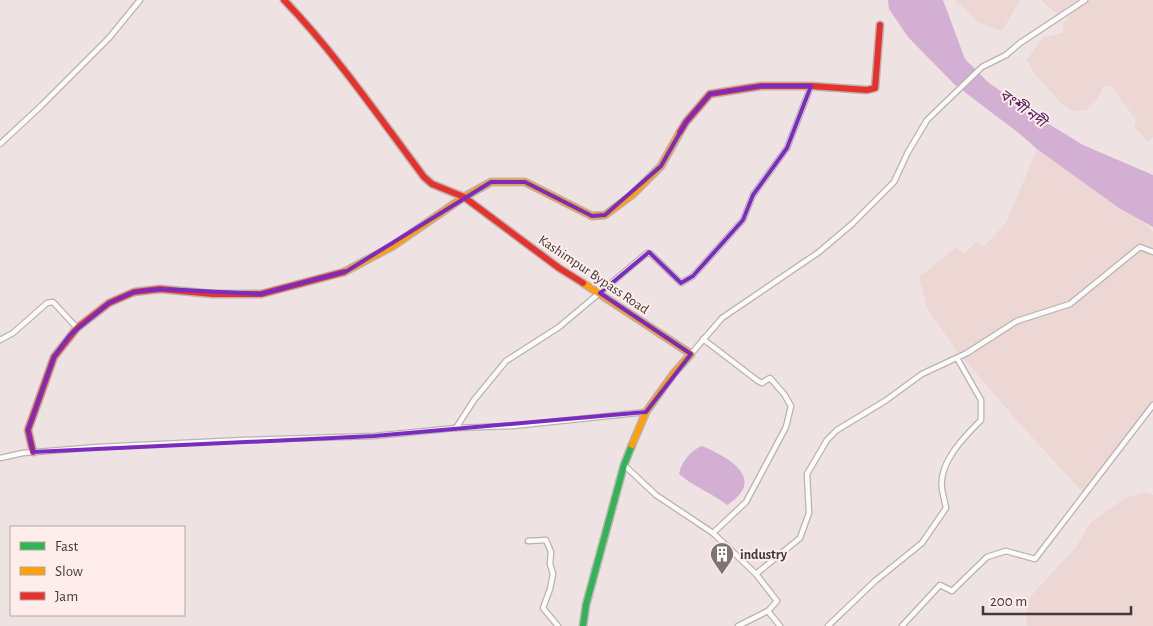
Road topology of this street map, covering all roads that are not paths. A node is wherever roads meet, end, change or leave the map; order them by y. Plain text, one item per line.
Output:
1 (140, 0) edge
2 (284, 0) edge
3 (1085, 0) edge
4 (880, 24) dead end
5 (810, 86) junction
6 (0, 144) edge
7 (464, 197) junction
8 (1153, 252) edge
9 (600, 293) junction
10 (77, 328) junction
11 (704, 339) junction
12 (0, 340) edge
13 (690, 354) junction
14 (957, 358) junction
15 (1153, 405) edge
16 (646, 412) junction
17 (456, 428) junction
18 (33, 452) junction
19 (0, 458) edge
20 (624, 465) junction
21 (712, 533) junction
22 (528, 541) dead end
23 (756, 574) junction
24 (768, 611) junction
25 (558, 626) edge
26 (582, 626) edge
27 (738, 626) edge
28 (780, 626) edge
29 (828, 626) edge
30 (902, 626) edge

1 - 6 street
2 - 7 street, Kashimpur Bypass Road
3 - 11 street
4 - 5 street
5 - 7 street
5 - 9 street
7 - 9 street, Kashimpur Bypass Road
7 - 10 street
8 - 14 street
9 - 13 street, Kashimpur Bypass Road
9 - 17 street
10 - 12 street
10 - 18 street
11 - 13 street
11 - 21 street
13 - 16 street
14 - 23 street
14 - 29 street
15 - 30 street
16 - 17 street
16 - 20 street
17 - 18 street
18 - 19 street
20 - 21 street
20 - 26 street
21 - 23 street
22 - 25 street
23 - 24 street
24 - 27 street
24 - 28 street

